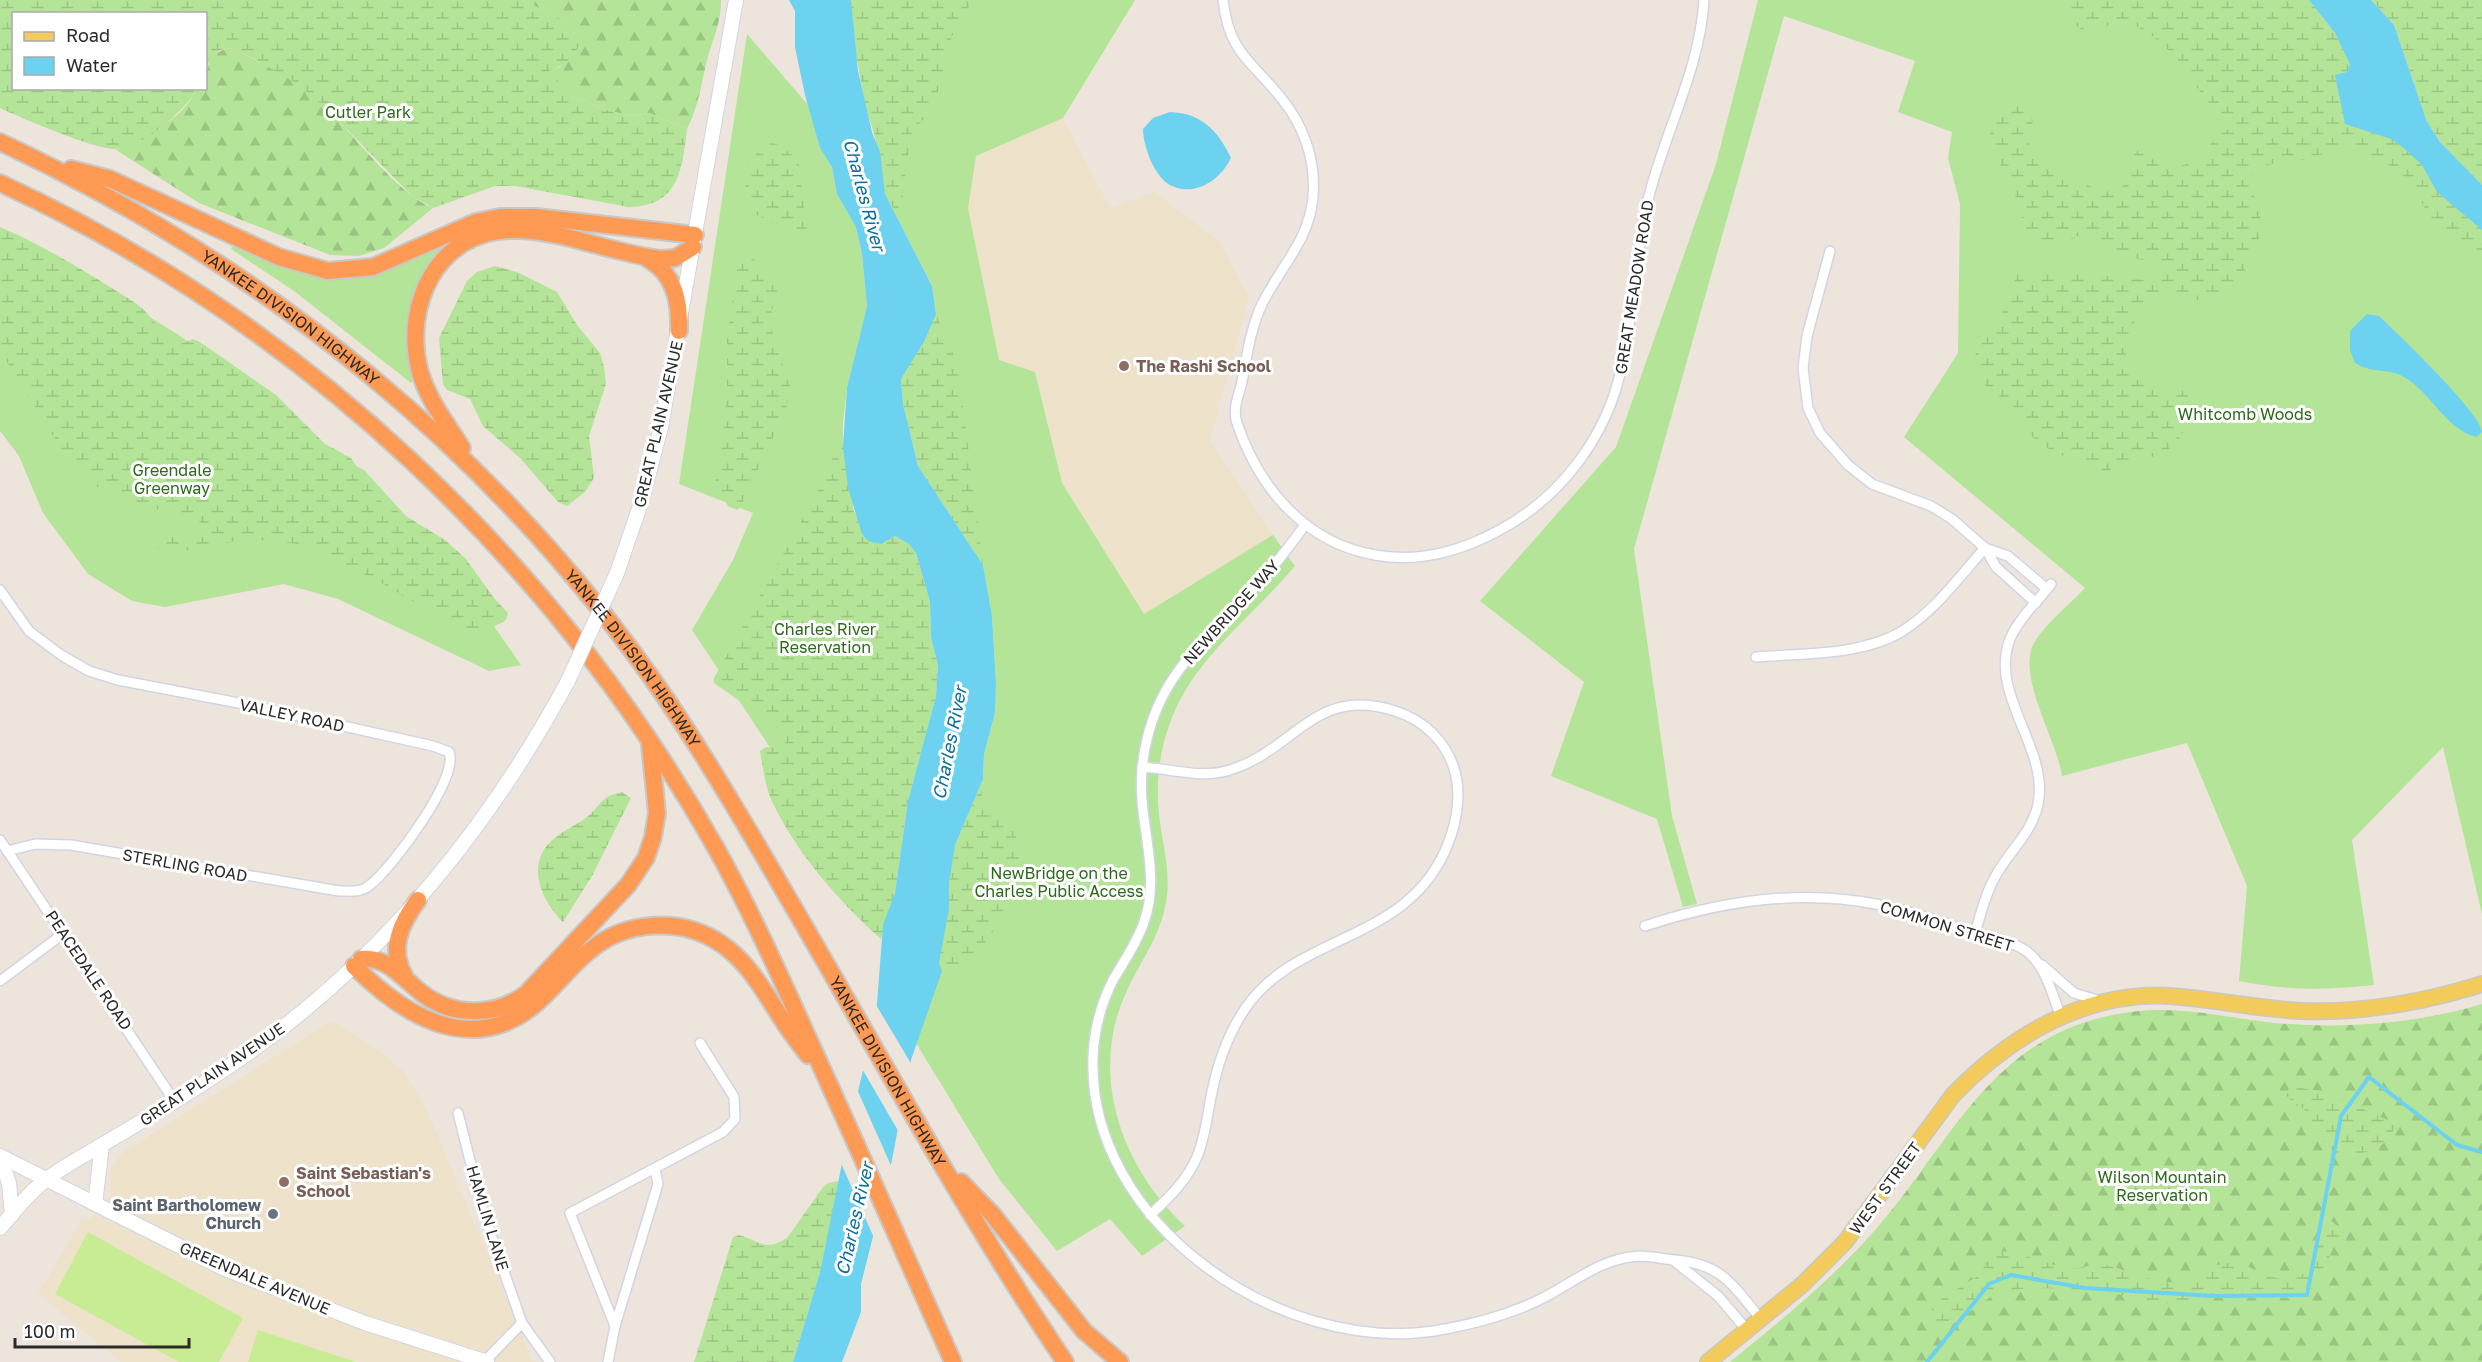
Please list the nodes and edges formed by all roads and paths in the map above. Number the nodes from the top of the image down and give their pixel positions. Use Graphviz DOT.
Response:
graph roads {
  1 [pos="1223,0"];
  2 [pos="1704,0"];
  3 [pos="736,3"];
  4 [pos="0,142"];
  5 [pos="38,160"];
  6 [pos="0,183"];
  7 [pos="694,241"];
  8 [pos="1830,251"];
  9 [pos="642,256"];
  10 [pos="679,331"];
  11 [pos="474,470"];
  12 [pos="1305,525"];
  13 [pos="1985,548"];
  14 [pos="0,590"];
  15 [pos="2036,603"];
  16 [pos="1756,657"];
  17 [pos="649,739"];
  18 [pos="1142,767"];
  19 [pos="0,840"];
  20 [pos="7,851"];
  21 [pos="363,890"];
  22 [pos="418,900"];
  23 [pos="1645,926"];
  24 [pos="64,933"];
  25 [pos="1975,933"];
  26 [pos="2034,958"];
  27 [pos="357,962"];
  28 [pos="0,981"];
  29 [pos="2482,984"];
  30 [pos="414,986"];
  31 [pos="2105,1002"];
  32 [pos="2061,1017"];
  33 [pos="700,1043"];
  34 [pos="827,1080"];
  35 [pos="175,1101"];
  36 [pos="458,1113"];
  37 [pos="102,1145"];
  38 [pos="0,1156"];
  39 [pos="942,1162"];
  40 [pos="655,1170"];
  41 [pos="47,1179"];
  42 [pos="95,1204"];
  43 [pos="12,1215"];
  44 [pos="1150,1215"];
  45 [pos="0,1228"];
  46 [pos="1673,1260"];
  47 [pos="1761,1319"];
  48 [pos="522,1323"];
  49 [pos="615,1326"];
  50 [pos="1747,1330"];
  51 [pos="486,1362"];
  52 [pos="550,1362"];
  53 [pos="608,1362"];
  54 [pos="953,1362"];
  55 [pos="1065,1362"];
  56 [pos="1120,1362"];
  57 [pos="1708,1362"];
  1 -- 12 [label="street, GREAT MEADOW ROAD"];
  2 -- 12 [label="street, GREAT MEADOW ROAD"];
  3 -- 7 [label="main road, GREAT PLAIN AVENUE"];
  4 -- 5 [label="highway, YANKEE DIVISION HIGHWAY"];
  5 -- 7 [label="highway"];
  5 -- 11 [label="highway, YANKEE DIVISION HIGHWAY"];
  6 -- 17 [label="highway, YANKEE DIVISION HIGHWAY"];
  7 -- 9 [label="highway"];
  7 -- 10 [label="main road, GREAT PLAIN AVENUE"];
  8 -- 13 [label="street"];
  9 -- 10 [label="highway"];
  9 -- 11 [label="highway"];
  10 -- 22 [label="main road, GREAT PLAIN AVENUE, bridge"];
  11 -- 39 [label="highway, YANKEE DIVISION HIGHWAY"];
  12 -- 18 [label="street, NEWBRIDGE WAY"];
  13 -- 15 [label="street"];
  13 -- 15 [label="street"];
  13 -- 16 [label="street"];
  14 -- 21 [label="street, VALLEY ROAD"];
  15 -- 25 [label="street"];
  17 -- 30 [label="highway"];
  17 -- 34 [label="highway, YANKEE DIVISION HIGHWAY"];
  18 -- 44 [label="street, NEWBRIDGE WAY"];
  18 -- 44 [label="street"];
  19 -- 20 [label="street, PEACEDALE ROAD"];
  20 -- 21 [label="street, STERLING ROAD"];
  20 -- 24 [label="street, PEACEDALE ROAD"];
  22 -- 27 [label="main road, GREAT PLAIN AVENUE"];
  22 -- 30 [label="highway"];
  23 -- 25 [label="street, COMMON STREET"];
  24 -- 28 [label="street"];
  24 -- 35 [label="street, PEACEDALE ROAD"];
  25 -- 26 [label="street, COMMON STREET"];
  26 -- 31 [label="street, COMMON STREET"];
  26 -- 32 [label="street, COMMON STREET"];
  27 -- 30 [label="highway"];
  27 -- 34 [label="highway"];
  27 -- 35 [label="main road, GREAT PLAIN AVENUE"];
  29 -- 31 [label="main road, COMMON STREET"];
  31 -- 32 [label="main road, COMMON STREET"];
  32 -- 47 [label="main road, WEST STREET"];
  33 -- 40 [label="street"];
  34 -- 54 [label="highway, YANKEE DIVISION HIGHWAY"];
  35 -- 37 [label="main road, GREAT PLAIN AVENUE"];
  36 -- 48 [label="street, HAMLIN LANE"];
  37 -- 41 [label="main road, GREAT PLAIN AVENUE"];
  37 -- 42 [label="main road"];
  38 -- 41 [label="main road, GREENDALE AVENUE"];
  38 -- 43 [label="main road"];
  39 -- 55 [label="highway, YANKEE DIVISION HIGHWAY"];
  39 -- 56 [label="highway"];
  40 -- 49 [label="street"];
  40 -- 49 [label="street"];
  41 -- 42 [label="main road, GREENDALE AVENUE"];
  41 -- 43 [label="main road, GREAT PLAIN AVENUE"];
  42 -- 51 [label="main road, GREENDALE AVENUE"];
  43 -- 45 [label="main road, GREAT PLAIN AVENUE"];
  44 -- 46 [label="street, NEWBRIDGE WAY"];
  46 -- 47 [label="street, NEWBRIDGE WAY"];
  46 -- 50 [label="street"];
  47 -- 50 [label="main road, WEST STREET"];
  48 -- 51 [label="street"];
  48 -- 52 [label="street, HAMLIN LANE"];
  49 -- 53 [label="street"];
  50 -- 57 [label="main road, WEST STREET"];
}
